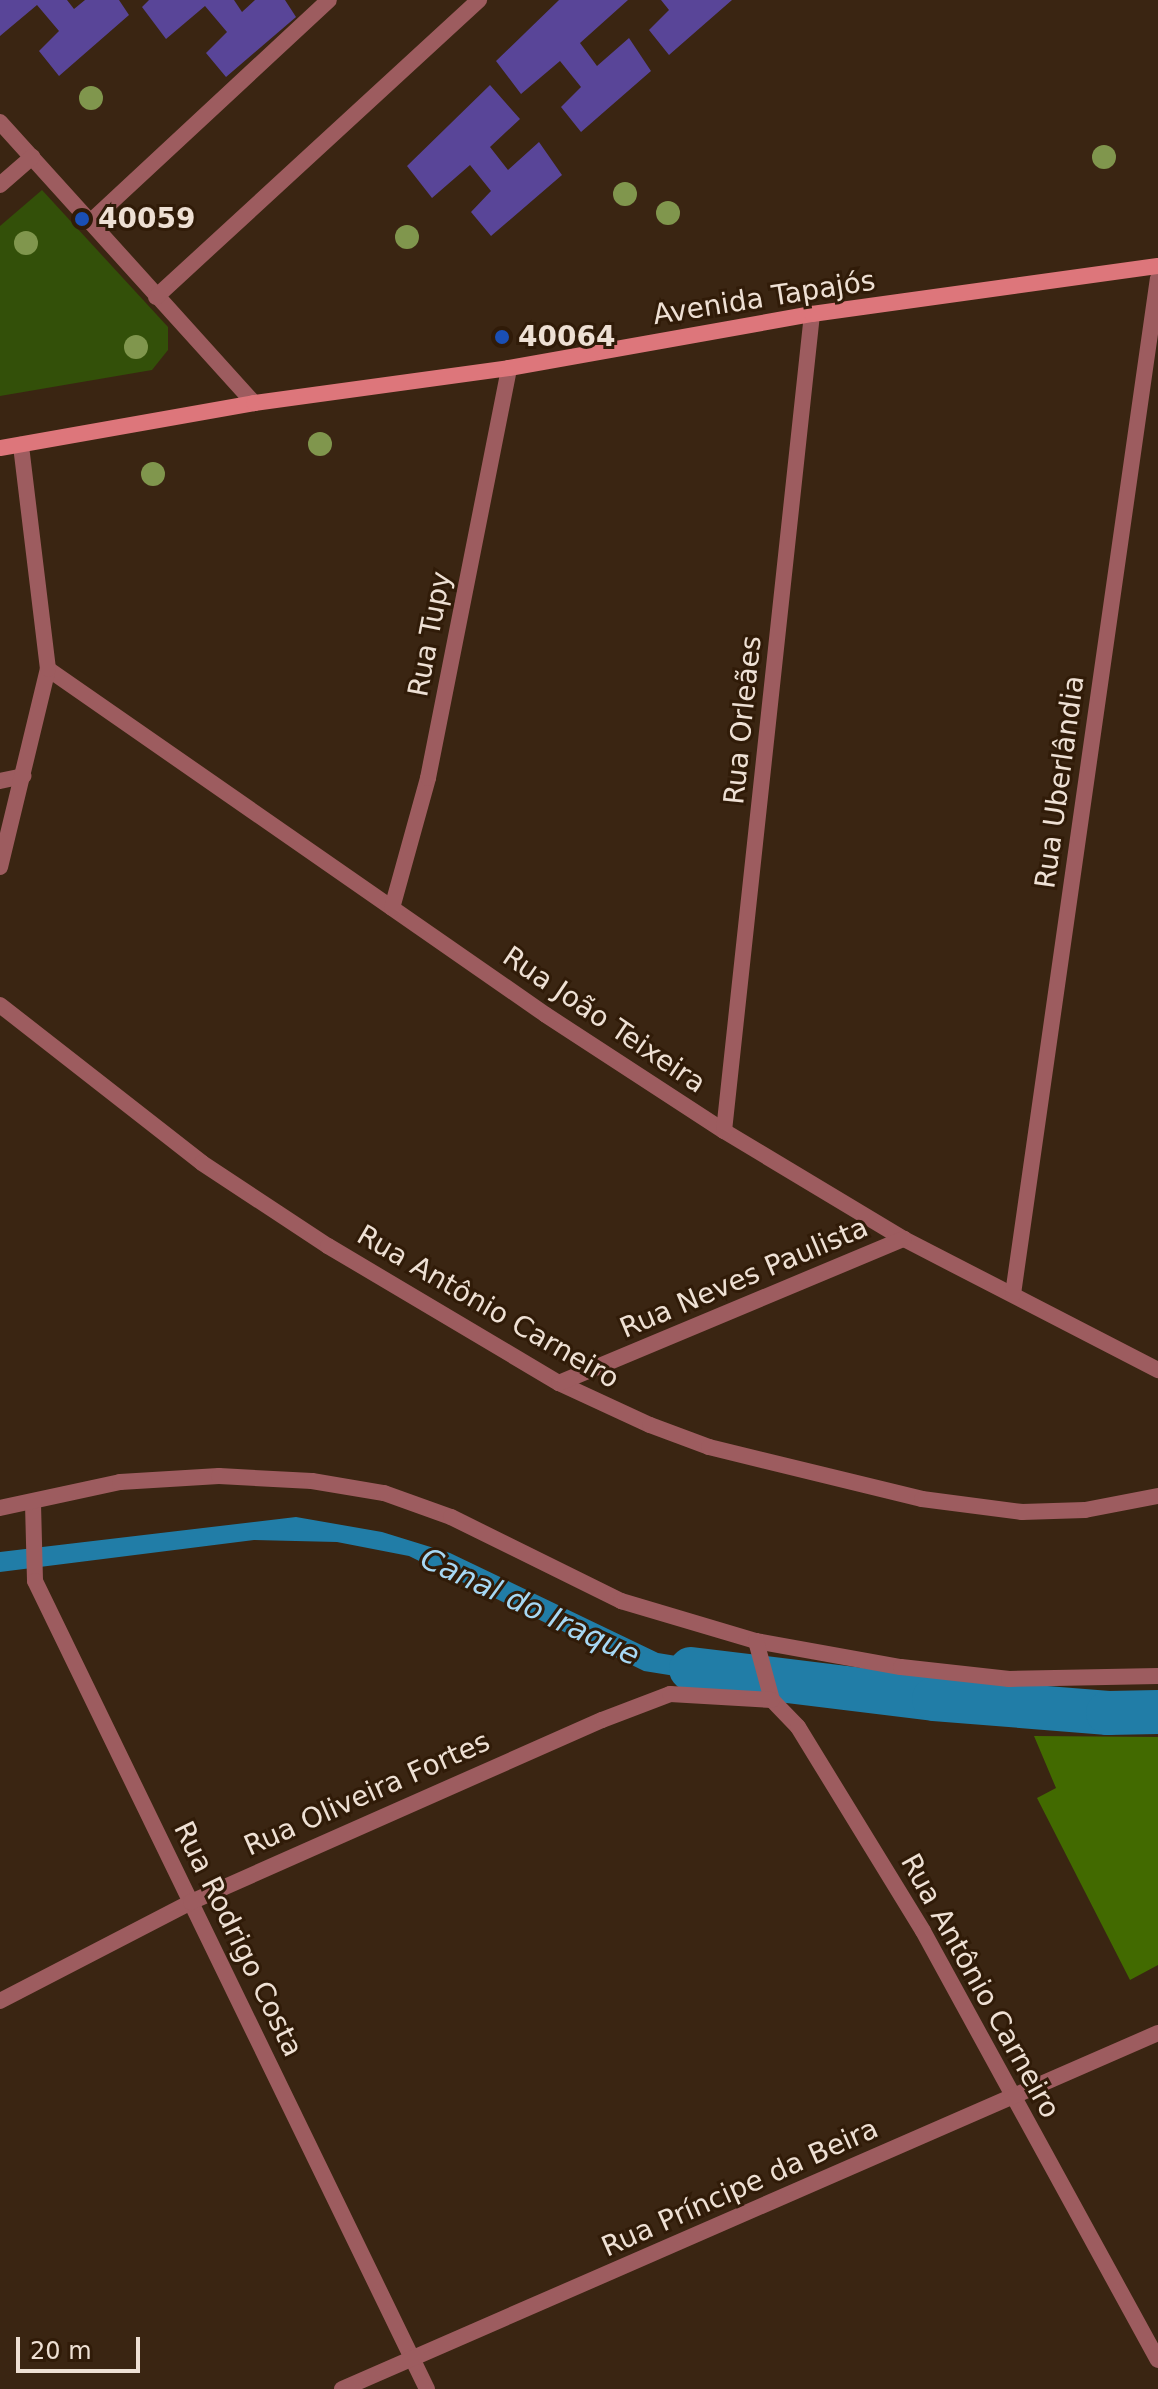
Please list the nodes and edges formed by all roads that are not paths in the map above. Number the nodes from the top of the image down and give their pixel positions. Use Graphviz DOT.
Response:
graph roads {
  1 [pos="329,0"];
  2 [pos="479,0"];
  3 [pos="0,122"];
  4 [pos="32,157"];
  5 [pos="0,185"];
  6 [pos="90,222"];
  7 [pos="1158,266"];
  8 [pos="1158,278"];
  9 [pos="156,297"];
  10 [pos="812,314"];
  11 [pos="509,368"];
  12 [pos="254,403"];
  13 [pos="21,445"];
  14 [pos="0,448"];
  15 [pos="48,669"];
  16 [pos="23,776"];
  17 [pos="0,781"];
  18 [pos="0,867"];
  19 [pos="392,908"];
  20 [pos="0,1005"];
  21 [pos="724,1131"];
  22 [pos="904,1239"];
  23 [pos="1013,1294"];
  24 [pos="1158,1370"];
  25 [pos="559,1383"];
  26 [pos="1158,1496"];
  27 [pos="33,1504"];
  28 [pos="0,1508"];
  29 [pos="756,1641"];
  30 [pos="1158,1676"];
  31 [pos="772,1700"];
  32 [pos="191,1902"];
  33 [pos="0,2001"];
  34 [pos="1158,2033"];
  35 [pos="1013,2098"];
  36 [pos="413,2358"];
  37 [pos="1158,2360"];
  38 [pos="342,2389"];
  39 [pos="427,2389"];
  1 -- 6 [label="street"];
  2 -- 9 [label="street"];
  3 -- 4 [label="street"];
  4 -- 5 [label="street"];
  4 -- 6 [label="street"];
  6 -- 9 [label="street"];
  7 -- 10 [label="main road, Avenida Tapajós"];
  8 -- 23 [label="street, Rua Uberlândia"];
  9 -- 12 [label="street"];
  10 -- 11 [label="main road, Avenida Tapajós"];
  10 -- 21 [label="street, Rua Orleães"];
  11 -- 12 [label="main road, Avenida Tapajós"];
  11 -- 19 [label="street, Rua Tupy"];
  12 -- 13 [label="main road, Avenida Tapajós"];
  13 -- 14 [label="main road, Avenida Tapajós"];
  13 -- 15 [label="street"];
  15 -- 16 [label="street"];
  15 -- 19 [label="street, Rua João Teixeira"];
  16 -- 17 [label="street"];
  16 -- 18 [label="street"];
  19 -- 21 [label="street, Rua João Teixeira"];
  20 -- 25 [label="street, Rua Antônio Carneiro"];
  21 -- 22 [label="street, Rua João Teixeira"];
  22 -- 23 [label="street, Rua João Teixeira"];
  22 -- 25 [label="street, Rua Neves Paulista"];
  23 -- 24 [label="street, Rua João Teixeira"];
  25 -- 26 [label="street, Rua Antônio Carneiro"];
  27 -- 28 [label="street"];
  27 -- 29 [label="street"];
  27 -- 32 [label="street, Rua Rodrigo Costa"];
  29 -- 30 [label="street"];
  29 -- 31 [label="street, Rua Antônio Carneiro"];
  31 -- 32 [label="street, Rua Oliveira Fortes"];
  31 -- 35 [label="street, Rua Antônio Carneiro"];
  32 -- 33 [label="street, Rua Oliveira Fortes"];
  32 -- 36 [label="street, Rua Rodrigo Costa"];
  34 -- 35 [label="street, Rua Príncipe da Beira"];
  35 -- 36 [label="street, Rua Príncipe da Beira"];
  35 -- 37 [label="street, Rua Antônio Carneiro"];
  36 -- 38 [label="street, Rua Príncipe da Beira"];
  36 -- 39 [label="street, Rua Rodrigo Costa"];
}
